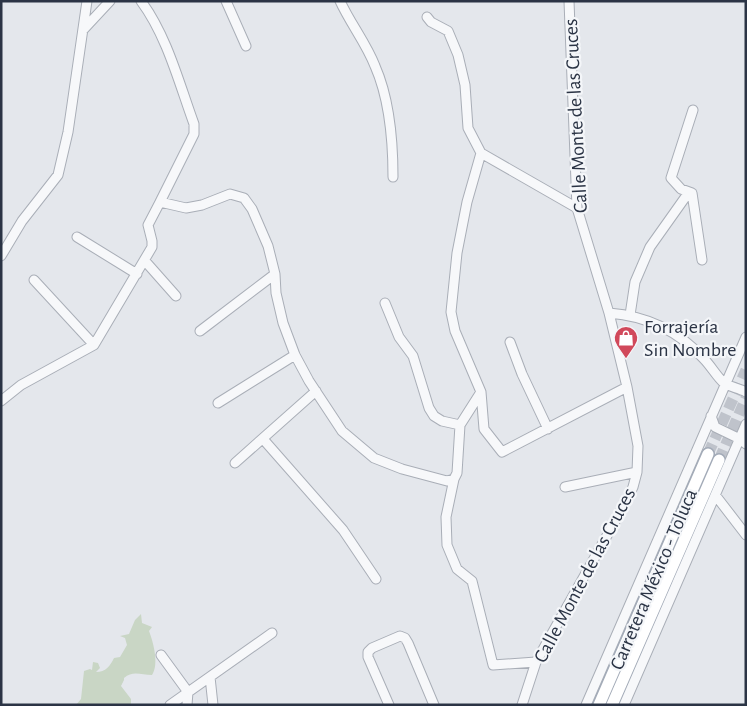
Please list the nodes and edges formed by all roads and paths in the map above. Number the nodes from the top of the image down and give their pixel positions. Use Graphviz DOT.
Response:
graph roads {
  1 [pos="87,1"];
  2 [pos="110,1"];
  3 [pos="141,1"];
  4 [pos="226,1"];
  5 [pos="340,1"];
  6 [pos="569,1"];
  7 [pos="427,17"];
  8 [pos="83,30"];
  9 [pos="246,46"];
  10 [pos="693,110"];
  11 [pos="481,153"];
  12 [pos="393,177"];
  13 [pos="689,192"];
  14 [pos="160,202"];
  15 [pos="577,208"];
  16 [pos="77,237"];
  17 [pos="1,256"];
  18 [pos="702,260"];
  19 [pos="145,261"];
  20 [pos="137,274"];
  21 [pos="275,274"];
  22 [pos="34,280"];
  23 [pos="176,296"];
  24 [pos="385,302"];
  25 [pos="609,313"];
  26 [pos="630,314"];
  27 [pos="200,331"];
  28 [pos="746,337"];
  29 [pos="510,342"];
  30 [pos="94,345"];
  31 [pos="295,355"];
  32 [pos="725,384"];
  33 [pos="627,387"];
  34 [pos="316,391"];
  35 [pos="482,392"];
  36 [pos="746,392"];
  37 [pos="1,401"];
  38 [pos="218,403"];
  39 [pos="711,416"];
  40 [pos="746,424"];
  41 [pos="460,425"];
  42 [pos="548,429"];
  43 [pos="263,438"];
  44 [pos="743,442"];
  45 [pos="708,454"];
  46 [pos="719,460"];
  47 [pos="235,462"];
  48 [pos="637,472"];
  49 [pos="454,479"];
  50 [pos="565,487"];
  51 [pos="716,496"];
  52 [pos="746,535"];
  53 [pos="376,579"];
  54 [pos="272,632"];
  55 [pos="161,655"];
  56 [pos="536,662"];
  57 [pos="210,676"];
  58 [pos="188,692"];
  59 [pos="170,705"];
  60 [pos="187,705"];
  61 [pos="213,705"];
  62 [pos="389,705"];
  63 [pos="434,705"];
  64 [pos="522,705"];
  65 [pos="586,705"];
  66 [pos="599,705"];
  67 [pos="612,705"];
  68 [pos="624,705"];
  1 -- 8 [label="street"];
  2 -- 8 [label="street"];
  3 -- 14 [label="street"];
  4 -- 9 [label="street"];
  5 -- 12 [label="street"];
  6 -- 15 [label="street, Calle Monte de las Cruces"];
  7 -- 11 [label="street"];
  8 -- 17 [label="street"];
  10 -- 13 [label="street"];
  11 -- 15 [label="street"];
  11 -- 35 [label="street"];
  13 -- 18 [label="street"];
  13 -- 26 [label="street"];
  14 -- 19 [label="street"];
  14 -- 21 [label="street"];
  15 -- 25 [label="street, Calle Monte de las Cruces"];
  16 -- 20 [label="street"];
  19 -- 20 [label="street"];
  19 -- 23 [label="street"];
  20 -- 30 [label="street"];
  21 -- 27 [label="street"];
  21 -- 31 [label="street"];
  22 -- 30 [label="street"];
  24 -- 41 [label="street"];
  25 -- 26 [label="street"];
  25 -- 33 [label="street, Calle Monte de las Cruces"];
  26 -- 32 [label="street"];
  28 -- 32 [label="street"];
  29 -- 42 [label="street"];
  30 -- 37 [label="street"];
  31 -- 34 [label="street"];
  31 -- 38 [label="street"];
  32 -- 36 [label="street"];
  32 -- 39 [label="street"];
  33 -- 42 [label="street"];
  33 -- 48 [label="street, Calle Monte de las Cruces"];
  34 -- 43 [label="street"];
  34 -- 49 [label="street"];
  35 -- 41 [label="street"];
  35 -- 42 [label="street"];
  39 -- 44 [label="street"];
  39 -- 65 [label="street"];
  40 -- 44 [label="street"];
  41 -- 49 [label="street"];
  43 -- 47 [label="street"];
  43 -- 53 [label="street"];
  44 -- 51 [label="street"];
  45 -- 66 [label="main road, Carretera México - Toluca"];
  46 -- 67 [label="main road, Carretera México - Toluca"];
  48 -- 50 [label="street"];
  48 -- 56 [label="street, Calle Monte de las Cruces"];
  49 -- 56 [label="street"];
  51 -- 52 [label="street"];
  51 -- 68 [label="street"];
  54 -- 57 [label="street"];
  55 -- 58 [label="street"];
  56 -- 64 [label="street, Calle Monte de las Cruces"];
  57 -- 58 [label="street"];
  57 -- 61 [label="street"];
  58 -- 59 [label="street"];
  58 -- 60 [label="street"];
  62 -- 63 [label="street"];
}
